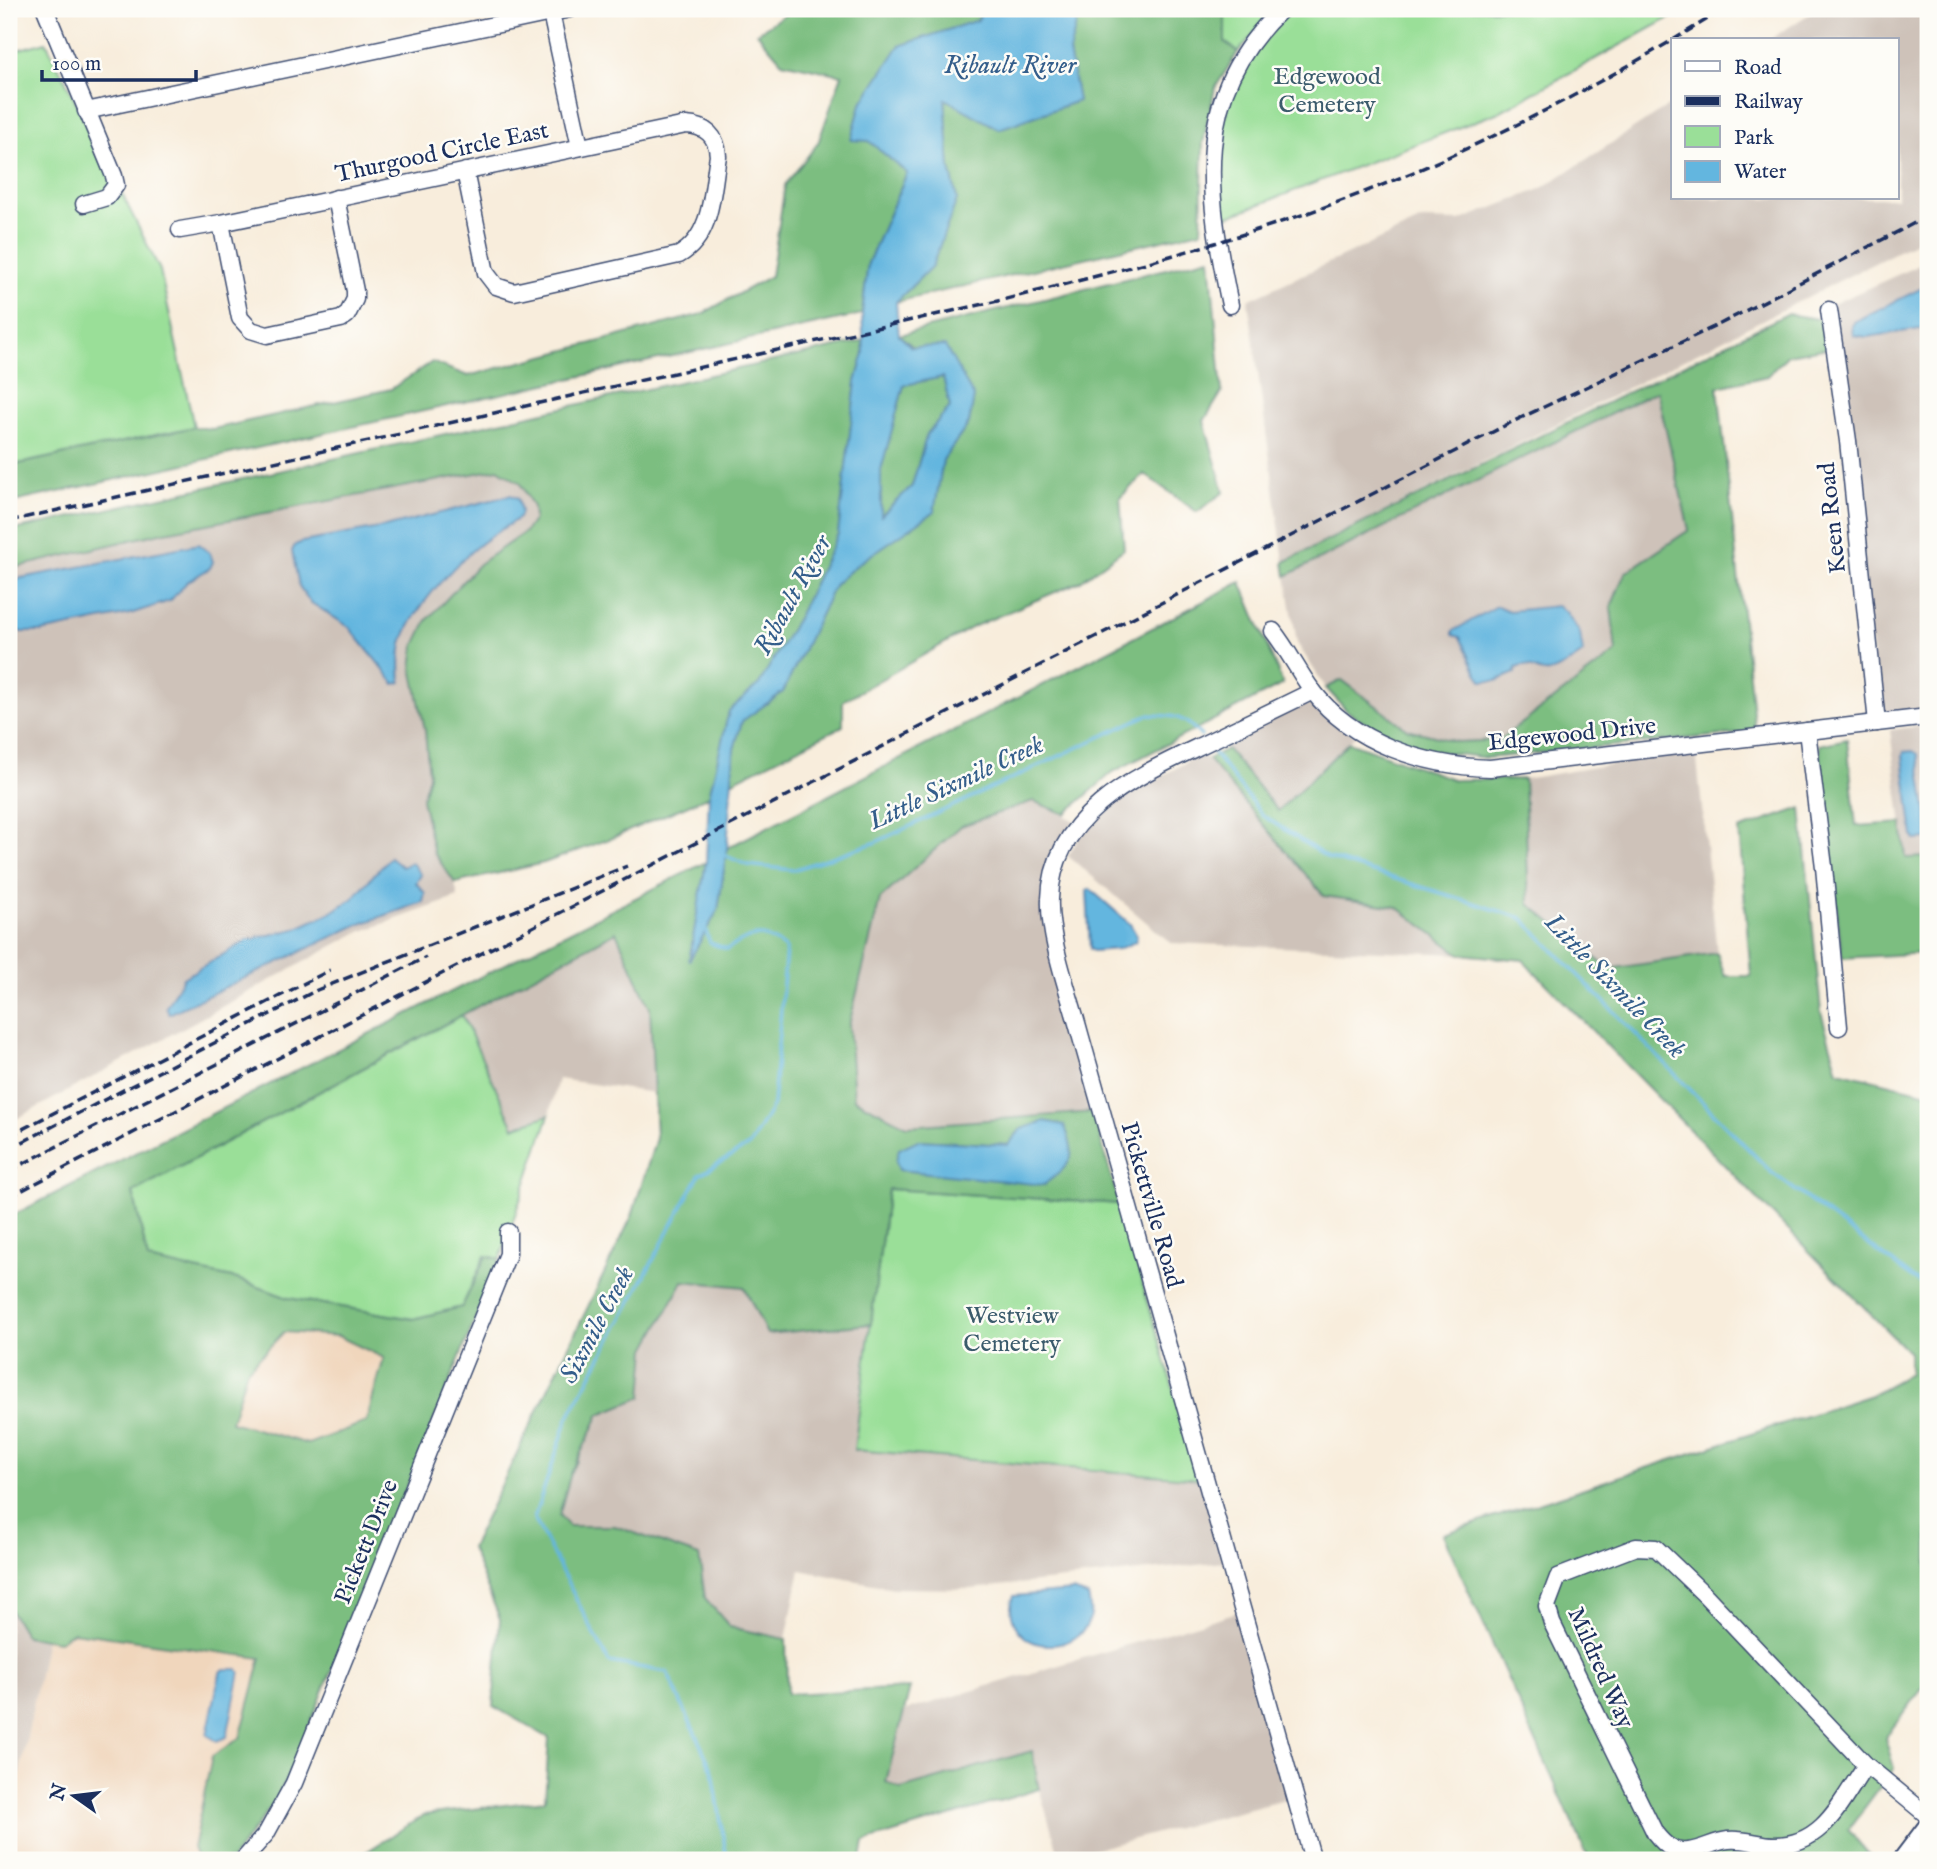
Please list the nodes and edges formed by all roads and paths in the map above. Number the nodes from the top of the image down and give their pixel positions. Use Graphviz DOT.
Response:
graph roads {
  1 [pos="45,9"];
  2 [pos="570,9"];
  3 [pos="1282,9"];
  4 [pos="551,13"];
  5 [pos="86,111"];
  6 [pos="580,147"];
  7 [pos="465,171"];
  8 [pos="336,198"];
  9 [pos="84,204"];
  10 [pos="220,223"];
  11 [pos="180,230"];
  12 [pos="1230,305"];
  13 [pos="1829,310"];
  14 [pos="1273,631"];
  15 [pos="1313,691"];
  16 [pos="1928,717"];
  17 [pos="1877,723"];
  18 [pos="1807,731"];
  19 [pos="1839,1027"];
  20 [pos="508,1231"];
  21 [pos="1866,1765"];
  22 [pos="1928,1816"];
  23 [pos="1928,1827"];
  24 [pos="1688,1855"];
  25 [pos="243,1860"];
  26 [pos="1313,1860"];
  27 [pos="1903,1860"];
  1 -- 5 [label="street"];
  2 -- 4 [label="street"];
  3 -- 12 [label="street"];
  4 -- 5 [label="street"];
  4 -- 6 [label="street"];
  5 -- 9 [label="street"];
  6 -- 7 [label="street, Thurgood Circle East"];
  6 -- 7 [label="street, Thurgood Circle East"];
  7 -- 8 [label="street, Thurgood Circle East"];
  8 -- 10 [label="street, Thurgood Circle East"];
  8 -- 10 [label="street"];
  10 -- 11 [label="street, Thurgood Circle East"];
  13 -- 17 [label="street, Keen Road"];
  14 -- 15 [label="street, Edgewood Drive"];
  15 -- 18 [label="street, Edgewood Drive"];
  15 -- 26 [label="street, Pickettville Road"];
  16 -- 17 [label="street, Edgewood Drive"];
  17 -- 18 [label="street, Edgewood Drive"];
  18 -- 19 [label="street"];
  20 -- 25 [label="street, Pickett Drive"];
  21 -- 22 [label="street, Mildred Way"];
  21 -- 24 [label="street, Mildred Way"];
  21 -- 24 [label="street, Mildred Way"];
  23 -- 27 [label="main road"];
}
